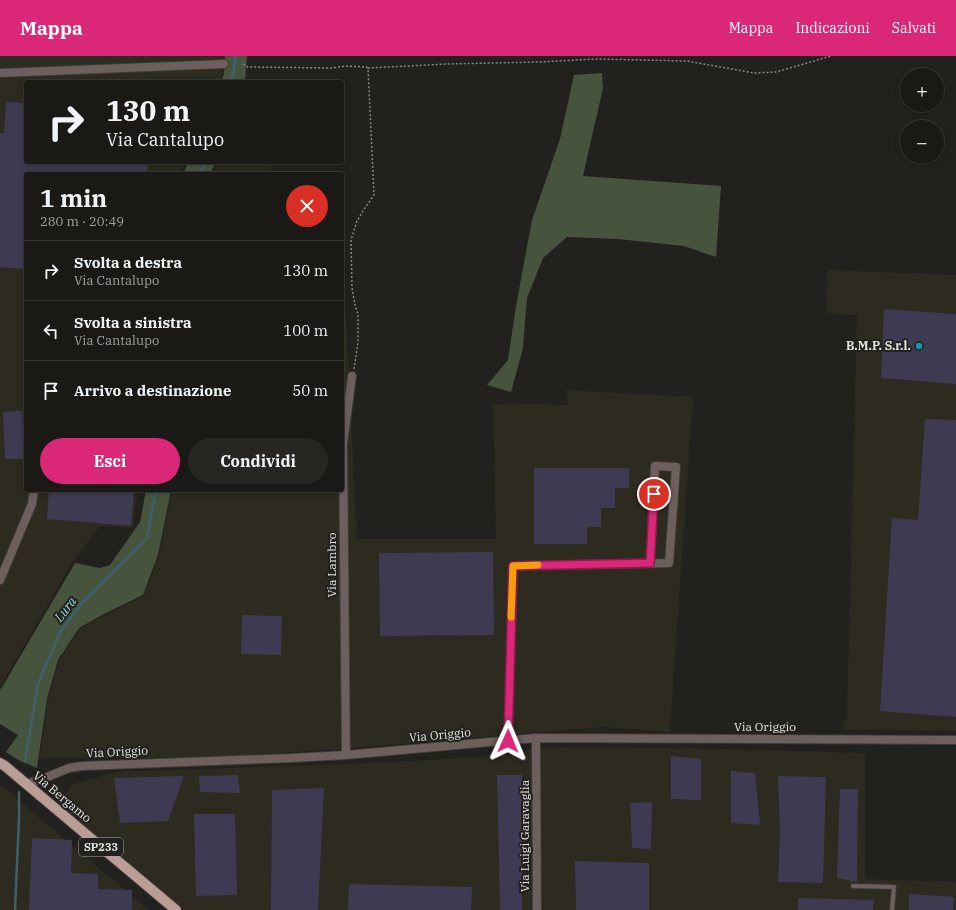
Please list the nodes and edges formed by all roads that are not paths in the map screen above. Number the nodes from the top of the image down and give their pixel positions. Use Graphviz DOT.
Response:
graph roads {
  1 [pos="224,64"];
  2 [pos="0,73"];
  3 [pos="352,376"];
  4 [pos="344,436"];
  5 [pos="34,492"];
  6 [pos="343,492"];
  7 [pos="650,563"];
  8 [pos="0,580"];
  9 [pos="536,738"];
  10 [pos="956,740"];
  11 [pos="508,741"];
  12 [pos="346,755"];
  13 [pos="2,763"];
  14 [pos="26,784"];
  15 [pos="853,886"];
  16 [pos="176,910"];
  17 [pos="537,910"];
  18 [pos="892,910"];
  1 -- 2 [label="street"];
  3 -- 4 [label="street, Via Lambro"];
  5 -- 8 [label="street"];
  6 -- 12 [label="street, Via Lambro"];
  7 -- 7 [label="street"];
  7 -- 11 [label="street"];
  9 -- 10 [label="street, Via Origgio"];
  9 -- 11 [label="street, Via Origgio"];
  9 -- 17 [label="street, Via Luigi Garavaglia"];
  11 -- 12 [label="street, Via Origgio"];
  12 -- 14 [label="street, Via Origgio"];
  13 -- 14 [label="main road, Via Bergamo / SP233"];
  14 -- 16 [label="main road, Via Bergamo / SP233"];
  15 -- 18 [label="lane"];
}
